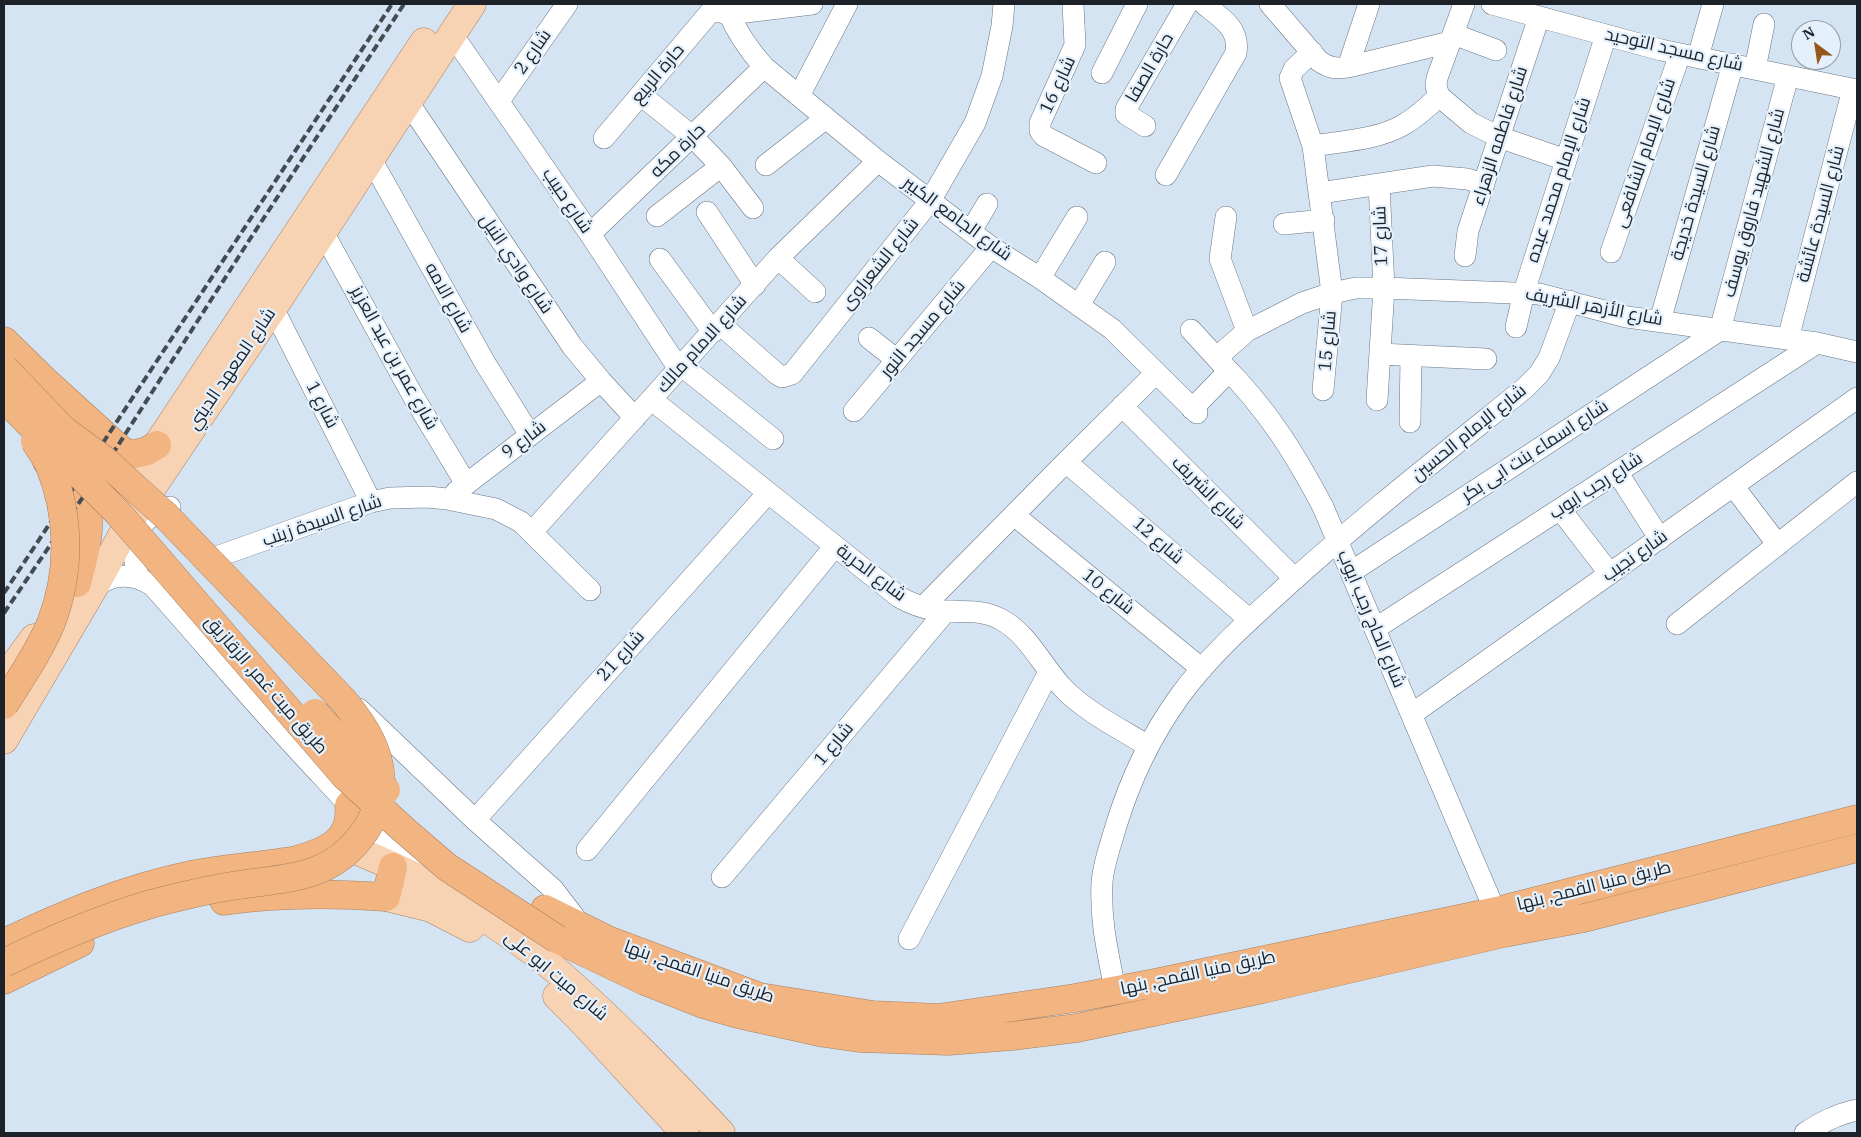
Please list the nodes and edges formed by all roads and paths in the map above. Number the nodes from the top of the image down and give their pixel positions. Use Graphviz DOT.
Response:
graph roads {
  1 [pos="450,4"];
  2 [pos="472,4"];
  3 [pos="567,4"];
  4 [pos="807,4"];
  5 [pos="848,4"];
  6 [pos="1004,4"];
  7 [pos="1073,4"];
  8 [pos="1137,4"];
  9 [pos="1187,4"];
  10 [pos="1270,4"];
  11 [pos="1369,4"];
  12 [pos="1464,4"];
  13 [pos="1492,4"];
  14 [pos="1713,4"];
  15 [pos="1211,6"];
  16 [pos="714,9"];
  17 [pos="1539,17"];
  18 [pos="1764,24"];
  19 [pos="452,34"];
  20 [pos="1606,35"];
  21 [pos="1451,38"];
  22 [pos="1496,50"];
  23 [pos="1312,52"];
  24 [pos="1689,55"];
  25 [pos="1733,64"];
  26 [pos="764,67"];
  27 [pos="1348,67"];
  28 [pos="1755,69"];
  29 [pos="1102,73"];
  30 [pos="1788,76"];
  31 [pos="1855,89"];
  32 [pos="641,95"];
  33 [pos="799,96"];
  34 [pos="1439,96"];
  35 [pos="499,101"];
  36 [pos="408,102"];
  37 [pos="826,118"];
  38 [pos="1145,126"];
  39 [pos="693,137"];
  40 [pos="1499,137"];
  41 [pos="604,138"];
  42 [pos="1313,146"];
  43 [pos="370,159"];
  44 [pos="1566,160"];
  45 [pos="878,161"];
  46 [pos="1096,163"];
  47 [pos="766,165"];
  48 [pos="721,166"];
  49 [pos="1166,175"];
  50 [pos="1379,184"];
  51 [pos="1484,184"];
  52 [pos="1320,193"];
  53 [pos="930,201"];
  54 [pos="987,204"];
  55 [pos="753,208"];
  56 [pos="707,212"];
  57 [pos="657,216"];
  58 [pos="1077,217"];
  59 [pos="1226,217"];
  60 [pos="1324,220"];
  61 [pos="1284,224"];
  62 [pos="971,231"];
  63 [pos="323,232"];
  64 [pos="590,234"];
  65 [pos="991,247"];
  66 [pos="1611,252"];
  67 [pos="1465,256"];
  68 [pos="778,258"];
  69 [pos="660,259"];
  70 [pos="1105,262"];
  71 [pos="1040,278"];
  72 [pos="755,285"];
  73 [pos="1384,288"];
  74 [pos="815,292"];
  75 [pos="1524,292"];
  76 [pos="1332,293"];
  77 [pos="1570,301"];
  78 [pos="1078,305"];
  79 [pos="273,308"];
  80 [pos="1660,321"];
  81 [pos="1516,327"];
  82 [pos="716,328"];
  83 [pos="1191,330"];
  84 [pos="1720,330"];
  85 [pos="1247,331"];
  86 [pos="869,338"];
  87 [pos="1788,339"];
  88 [pos="4,341"];
  89 [pos="1817,343"];
  90 [pos="1857,352"];
  91 [pos="1380,354"];
  92 [pos="1411,356"];
  93 [pos="1486,359"];
  94 [pos="897,360"];
  95 [pos="4,368"];
  96 [pos="680,368"];
  97 [pos="1226,368"];
  98 [pos="1156,373"];
  99 [pos="601,381"];
  100 [pos="1323,390"];
  101 [pos="1857,398"];
  102 [pos="4,399"];
  103 [pos="652,400"];
  104 [pos="1377,400"];
  105 [pos="1122,406"];
  106 [pos="854,411"];
  107 [pos="4,415"];
  108 [pos="635,418"];
  109 [pos="1410,422"];
  110 [pos="62,429"];
  111 [pos="530,435"];
  112 [pos="773,439"];
  113 [pos="163,455"];
  114 [pos="1066,462"];
  115 [pos="1617,472"];
  116 [pos="1857,482"];
  117 [pos="466,484"];
  118 [pos="1734,487"];
  119 [pos="768,492"];
  120 [pos="447,499"];
  121 [pos="371,502"];
  122 [pos="170,507"];
  123 [pos="1560,509"];
  124 [pos="1014,514"];
  125 [pos="532,532"];
  126 [pos="1660,539"];
  127 [pos="1337,541"];
  128 [pos="1778,545"];
  129 [pos="835,546"];
  130 [pos="205,561"];
  131 [pos="1350,572"];
  132 [pos="1610,574"];
  133 [pos="138,578"];
  134 [pos="1295,579"];
  135 [pos="85,586"];
  136 [pos="590,590"];
  137 [pos="923,607"];
  138 [pos="946,611"];
  139 [pos="1250,620"];
  140 [pos="1677,624"];
  141 [pos="1376,628"];
  142 [pos="1202,669"];
  143 [pos="1049,672"];
  144 [pos="4,679"];
  145 [pos="4,705"];
  146 [pos="1412,714"];
  147 [pos="4,740"];
  148 [pos="1148,746"];
  149 [pos="349,805"];
  150 [pos="1857,819"];
  151 [pos="474,820"];
  152 [pos="337,842"];
  153 [pos="1857,848"];
  154 [pos="586,850"];
  155 [pos="393,867"];
  156 [pos="722,877"];
  157 [pos="1577,890"];
  158 [pos="386,897"];
  159 [pos="545,909"];
  160 [pos="1584,918"];
  161 [pos="1500,922"];
  162 [pos="582,927"];
  163 [pos="557,939"];
  164 [pos="908,939"];
  165 [pos="4,943"];
  166 [pos="4,963"];
  167 [pos="609,965"];
  168 [pos="4,980"];
  169 [pos="1115,990"];
  170 [pos="1075,998"];
  171 [pos="1077,1028"];
  172 [pos="1857,1110"];
  173 [pos="685,1133"];
  174 [pos="721,1133"];
  175 [pos="1805,1133"];
  1 -- 113 [label="main road, شارع المعهد الديني"];
  2 -- 19 [label="main road, شارع المعهد الديني"];
  3 -- 35 [label="street, شارع 2"];
  4 -- 16 [label="street"];
  5 -- 33 [label="street"];
  6 -- 53 [label="street, شارع الشعراوى"];
  7 -- 46 [label="street, شارع 16"];
  8 -- 29 [label="street"];
  9 -- 38 [label="street, حارة الصفا"];
  10 -- 23 [label="street"];
  11 -- 27 [label="street"];
  12 -- 21 [label="street"];
  13 -- 17 [label="street, شارع مسجد التوحيد"];
  14 -- 24 [label="street, شارع الإمام الشافعى"];
  15 -- 49 [label="street"];
  16 -- 26 [label="street, شارع الجامع الكبير"];
  16 -- 32 [label="street, حارة الربيع"];
  17 -- 20 [label="street, شارع مسجد التوحيد"];
  17 -- 40 [label="street, شارع فاطمه الزهراء"];
  18 -- 28 [label="street"];
  19 -- 35 [label="street, شارع حبيب"];
  19 -- 36 [label="main road, شارع المعهد الديني"];
  20 -- 24 [label="street, شارع مسجد التوحيد"];
  20 -- 44 [label="street, شارع الإمام محمد عبده"];
  21 -- 22 [label="street"];
  21 -- 27 [label="street"];
  21 -- 34 [label="street"];
  23 -- 27 [label="street"];
  23 -- 42 [label="street, شارع 15"];
  24 -- 25 [label="street, شارع مسجد التوحيد"];
  24 -- 66 [label="street, شارع الإمام الشافعى"];
  25 -- 28 [label="street, شارع مسجد التوحيد"];
  25 -- 80 [label="street, شارع السيدة خديجة"];
  26 -- 33 [label="street, شارع الجامع الكبير"];
  26 -- 39 [label="street, حارة مكه"];
  28 -- 30 [label="street, شارع مسجد التوحيد"];
  30 -- 31 [label="street, شارع مسجد التوحيد"];
  30 -- 84 [label="street, شارع الشهيد فاروق يوسف"];
  31 -- 87 [label="street, شارع السيدة عائشة"];
  32 -- 39 [label="street"];
  32 -- 41 [label="street, حارة الربيع"];
  33 -- 37 [label="street, شارع الجامع الكبير"];
  34 -- 40 [label="street"];
  34 -- 42 [label="street"];
  35 -- 64 [label="street, شارع حبيب"];
  36 -- 43 [label="main road, شارع المعهد الديني"];
  36 -- 99 [label="street, شارع وادي النيل"];
  37 -- 45 [label="street, شارع الجامع الكبير"];
  37 -- 47 [label="street"];
  39 -- 48 [label="street"];
  39 -- 64 [label="street, حارة مكه"];
  40 -- 44 [label="street"];
  40 -- 51 [label="street, شارع فاطمه الزهراء"];
  42 -- 52 [label="street, شارع 15"];
  43 -- 63 [label="main road, شارع المعهد الديني"];
  43 -- 111 [label="street, شارع الامه"];
  44 -- 75 [label="street, شارع الإمام محمد عبده"];
  45 -- 53 [label="street, شارع الجامع الكبير"];
  45 -- 68 [label="street, شارع الامام مالك"];
  48 -- 55 [label="street"];
  48 -- 57 [label="street"];
  50 -- 51 [label="street"];
  50 -- 52 [label="street"];
  50 -- 73 [label="street, شارع 17"];
  51 -- 67 [label="street, شارع فاطمه الزهراء"];
  52 -- 60 [label="street, شارع 15"];
  53 -- 62 [label="street, شارع الجامع الكبير"];
  53 -- 82 [label="street, شارع الشعراوى"];
  54 -- 62 [label="street"];
  56 -- 72 [label="street"];
  58 -- 71 [label="street"];
  59 -- 85 [label="street"];
  60 -- 61 [label="street"];
  60 -- 76 [label="street, شارع 15"];
  62 -- 65 [label="street, شارع الجامع الكبير"];
  63 -- 79 [label="main road, شارع المعهد الديني"];
  63 -- 117 [label="street, شارع عمر بن عبد العزيز"];
  64 -- 96 [label="street, شارع حبيب"];
  65 -- 71 [label="street, شارع الجامع الكبير"];
  65 -- 94 [label="street, شارع مسجد النور"];
  68 -- 72 [label="street, شارع الامام مالك"];
  68 -- 74 [label="street"];
  69 -- 82 [label="street"];
  70 -- 78 [label="street"];
  71 -- 78 [label="street, شارع الجامع الكبير"];
  72 -- 82 [label="street, شارع الامام مالك"];
  73 -- 75 [label="street, شارع الأزهر الشريف"];
  73 -- 76 [label="street, شارع الأزهر الشريف"];
  73 -- 91 [label="street, شارع 17"];
  75 -- 77 [label="street, شارع الأزهر الشريف"];
  75 -- 81 [label="street, شارع الإمام محمد عبده"];
  76 -- 85 [label="street, شارع الأزهر الشريف"];
  76 -- 100 [label="street, شارع 15"];
  77 -- 80 [label="street, شارع الأزهر الشريف"];
  77 -- 127 [label="street, شارع الإمام الحسين"];
  78 -- 98 [label="street, شارع الجامع الكبير"];
  79 -- 113 [label="main road, شارع المعهد الديني"];
  79 -- 121 [label="street, شارع 1"];
  80 -- 84 [label="street, شارع الأزهر الشريف"];
  82 -- 96 [label="street, شارع الامام مالك"];
  83 -- 97 [label="street, شارع الحاج رجب ايوب"];
  84 -- 87 [label="street, شارع الأزهر الشريف"];
  84 -- 131 [label="street, شارع اسماء بنت ابى بكر"];
  85 -- 97 [label="street"];
  86 -- 94 [label="street"];
  87 -- 89 [label="street, شارع الأزهر الشريف"];
  88 -- 113 [label="highway"];
  89 -- 90 [label="street, شارع الأزهر الشريف"];
  89 -- 115 [label="street, شارع رجب ايوب"];
  91 -- 92 [label="street"];
  91 -- 104 [label="street, شارع 17"];
  92 -- 93 [label="street"];
  92 -- 109 [label="street"];
  94 -- 106 [label="street, شارع مسجد النور"];
  95 -- 110 [label="highway, طريق ميت غمر, الزقازيق, bridge"];
  96 -- 103 [label="street, شارع الامام مالك"];
  96 -- 112 [label="street, شارع حبيب"];
  97 -- 98 [label="street, شارع الجامع الكبير"];
  97 -- 127 [label="street, شارع الحاج رجب ايوب"];
  98 -- 105 [label="street"];
  99 -- 108 [label="street, شارع وادي النيل"];
  99 -- 111 [label="street, شارع 9"];
  101 -- 118 [label="street, شارع نجيب"];
  102 -- 145 [label="highway, bridge"];
  102 -- 163 [label="highway, طريق ميت غمر, الزقازيق, bridge"];
  103 -- 108 [label="street, شارع الامام مالك"];
  103 -- 119 [label="street, شارع الحرية"];
  105 -- 114 [label="street"];
  105 -- 134 [label="street, شارع الشريف"];
  107 -- 135 [label="highway"];
  108 -- 125 [label="street, شارع الامام مالك"];
  110 -- 159 [label="highway, طريق ميت غمر, الزقازيق, bridge"];
  110 -- 166 [label="highway, bridge"];
  111 -- 117 [label="street, شارع 9"];
  113 -- 122 [label="street"];
  113 -- 135 [label="main road, شارع المعهد الديني"];
  114 -- 124 [label="street"];
  114 -- 139 [label="street, شارع 12"];
  115 -- 123 [label="street, شارع رجب ايوب"];
  115 -- 126 [label="street"];
  116 -- 128 [label="street"];
  117 -- 120 [label="street, شارع 9"];
  118 -- 126 [label="street, شارع نجيب"];
  118 -- 128 [label="street"];
  119 -- 129 [label="street, شارع الحرية"];
  119 -- 151 [label="street, شارع 21"];
  120 -- 121 [label="street, شارع السيدة زينب"];
  120 -- 125 [label="street, شارع السيدة زينب"];
  121 -- 130 [label="street, شارع السيدة زينب"];
  122 -- 130 [label="street"];
  122 -- 133 [label="street"];
  123 -- 132 [label="street"];
  123 -- 141 [label="street, شارع رجب ايوب"];
  124 -- 137 [label="street"];
  124 -- 142 [label="street, شارع 10"];
  125 -- 136 [label="street, شارع السيدة زينب"];
  126 -- 132 [label="street, شارع نجيب"];
  127 -- 131 [label="street, شارع الحاج رجب ايوب"];
  127 -- 134 [label="street, شارع الإمام الحسين"];
  128 -- 140 [label="street"];
  129 -- 137 [label="street, شارع الحرية"];
  129 -- 154 [label="street"];
  130 -- 151 [label="street"];
  131 -- 141 [label="street, شارع الحاج رجب ايوب"];
  132 -- 146 [label="street, شارع نجيب"];
  133 -- 135 [label="street"];
  133 -- 149 [label="street"];
  134 -- 139 [label="street, شارع الإمام الحسين"];
  135 -- 144 [label="main road, شارع المعهد الديني"];
  135 -- 147 [label="main road, شارع المعهد الديني"];
  137 -- 138 [label="street, شارع الحرية"];
  138 -- 143 [label="street, شارع الحرية"];
  138 -- 156 [label="street, شارع 1"];
  139 -- 142 [label="street, شارع الإمام الحسين"];
  141 -- 146 [label="street, شارع الحاج رجب ايوب"];
  142 -- 148 [label="street, شارع الإمام الحسين"];
  143 -- 148 [label="street, شارع الحرية"];
  143 -- 164 [label="street"];
  146 -- 161 [label="street, شارع الحاج رجب ايوب"];
  148 -- 169 [label="street, شارع الإمام الحسين"];
  149 -- 152 [label="highway"];
  149 -- 167 [label="street"];
  150 -- 157 [label="highway, طريق منيا القمح, بنها"];
  151 -- 162 [label="street"];
  152 -- 155 [label="main road, شارع ميت ابو على"];
  152 -- 165 [label="highway"];
  153 -- 160 [label="highway, طريق منيا القمح, بنها"];
  155 -- 158 [label="highway"];
  155 -- 174 [label="main road, شارع ميت ابو على"];
  157 -- 160 [label="highway"];
  157 -- 161 [label="highway, طريق منيا القمح, بنها"];
  158 -- 168 [label="highway"];
  158 -- 173 [label="main road, شارع ميت ابو على"];
  159 -- 162 [label="highway, طريق منيا القمح, بنها"];
  160 -- 161 [label="highway, طريق منيا القمح, بنها"];
  161 -- 169 [label="highway, طريق منيا القمح, بنها"];
  161 -- 171 [label="highway, طريق منيا القمح, بنها"];
  162 -- 170 [label="highway, طريق منيا القمح, بنها"];
  163 -- 167 [label="highway, طريق منيا القمح, بنها"];
  167 -- 171 [label="highway, طريق منيا القمح, بنها"];
  169 -- 170 [label="highway, طريق منيا القمح, بنها"];
  170 -- 171 [label="highway"];
  172 -- 175 [label="street"];
}
